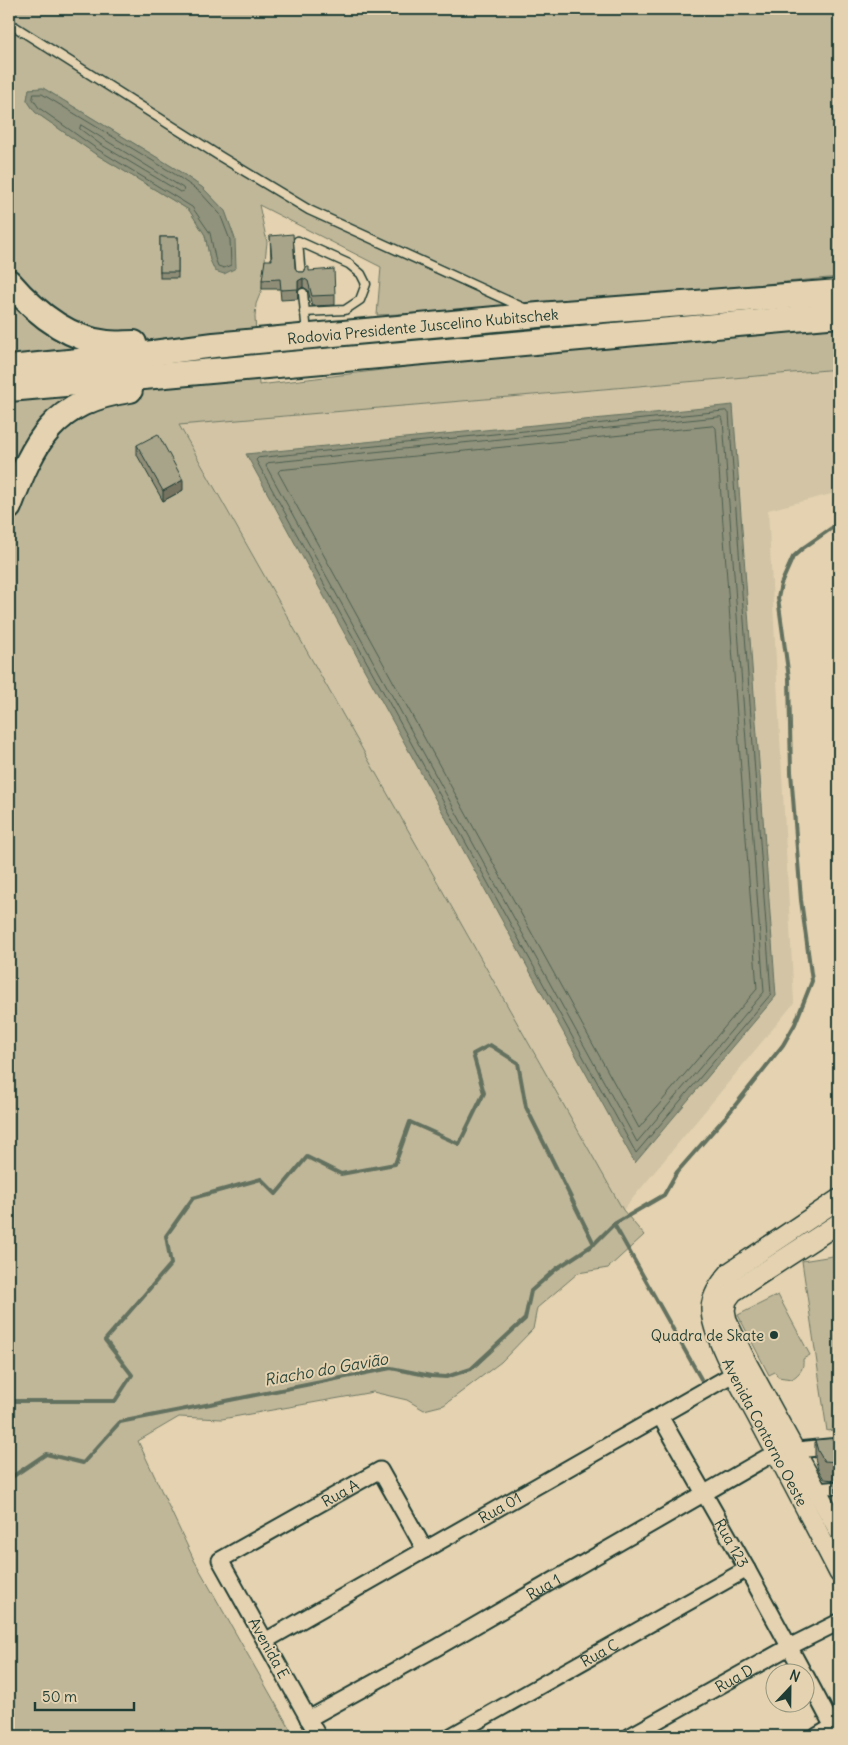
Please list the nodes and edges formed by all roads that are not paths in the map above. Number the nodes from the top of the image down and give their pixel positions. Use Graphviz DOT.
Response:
graph roads {
  1 [pos="9,22"];
  2 [pos="301,277"];
  3 [pos="9,282"];
  4 [pos="839,292"];
  5 [pos="302,293"];
  6 [pos="304,312"];
  7 [pos="839,315"];
  8 [pos="539,316"];
  9 [pos="308,336"];
  10 [pos="214,345"];
  11 [pos="9,368"];
  12 [pos="191,373"];
  13 [pos="9,389"];
  14 [pos="9,507"];
  15 [pos="839,1199"];
  16 [pos="838,1225"];
  17 [pos="718,1309"];
  18 [pos="735,1373"];
  19 [pos="660,1416"];
  20 [pos="839,1446"];
  21 [pos="786,1451"];
  22 [pos="839,1487"];
  23 [pos="816,1489"];
  24 [pos="704,1494"];
  25 [pos="834,1513"];
  26 [pos="839,1532"];
  27 [pos="425,1550"];
  28 [pos="220,1560"];
  29 [pos="747,1569"];
  30 [pos="839,1573"];
  31 [pos="839,1622"];
  32 [pos="265,1641"];
  33 [pos="789,1647"];
  34 [pos="797,1662"];
  35 [pos="816,1692"];
  36 [pos="308,1719"];
  37 [pos="836,1725"];
  38 [pos="318,1736"];
  39 [pos="451,1736"];
  40 [pos="630,1736"];
  41 [pos="817,1736"];
  1 -- 8 [label="lane"];
  2 -- 6 [label="lane"];
  3 -- 10 [label="highway"];
  4 -- 8 [label="highway, Rodovia Presidente Juscelino Kubitschek"];
  5 -- 6 [label="lane"];
  6 -- 9 [label="lane"];
  7 -- 12 [label="highway, Rodovia Presidente Juscelino Kubitschek"];
  8 -- 9 [label="highway, Rodovia Presidente Juscelino Kubitschek"];
  9 -- 10 [label="highway, Rodovia Presidente Juscelino Kubitschek"];
  10 -- 11 [label="highway, Rodovia Presidente Juscelino Kubitschek"];
  12 -- 13 [label="highway, Rodovia Presidente Juscelino Kubitschek"];
  12 -- 14 [label="highway"];
  15 -- 17 [label="street"];
  16 -- 17 [label="street"];
  17 -- 18 [label="street, Avenida Contorno Oeste"];
  17 -- 21 [label="street, Avenida Contorno Oeste"];
  18 -- 19 [label="street, Rua 01"];
  18 -- 21 [label="street, Avenida Contorno Oeste"];
  19 -- 24 [label="street, Rua 123"];
  19 -- 27 [label="street, Rua 01"];
  20 -- 21 [label="street"];
  21 -- 23 [label="street, Avenida Contorno Oeste"];
  21 -- 24 [label="street, Rua 1"];
  21 -- 30 [label="street, Avenida Contorno Oeste"];
  22 -- 23 [label="street"];
  23 -- 25 [label="street, Avenida Contorno Oeste"];
  24 -- 29 [label="street, Rua 123"];
  24 -- 36 [label="street, Rua 1"];
  25 -- 26 [label="street, Avenida Contorno Oeste"];
  27 -- 28 [label="street, Rua A"];
  27 -- 32 [label="street, Rua 01"];
  28 -- 32 [label="street, Avenida E"];
  29 -- 33 [label="street, Rua 123"];
  29 -- 39 [label="street, Rua C"];
  31 -- 33 [label="street, Rua D"];
  32 -- 36 [label="street, Avenida E"];
  33 -- 34 [label="street, Rua 123"];
  33 -- 40 [label="street, Rua D"];
  35 -- 37 [label="street"];
  36 -- 38 [label="street, Avenida E"];
  37 -- 41 [label="street"];
}
